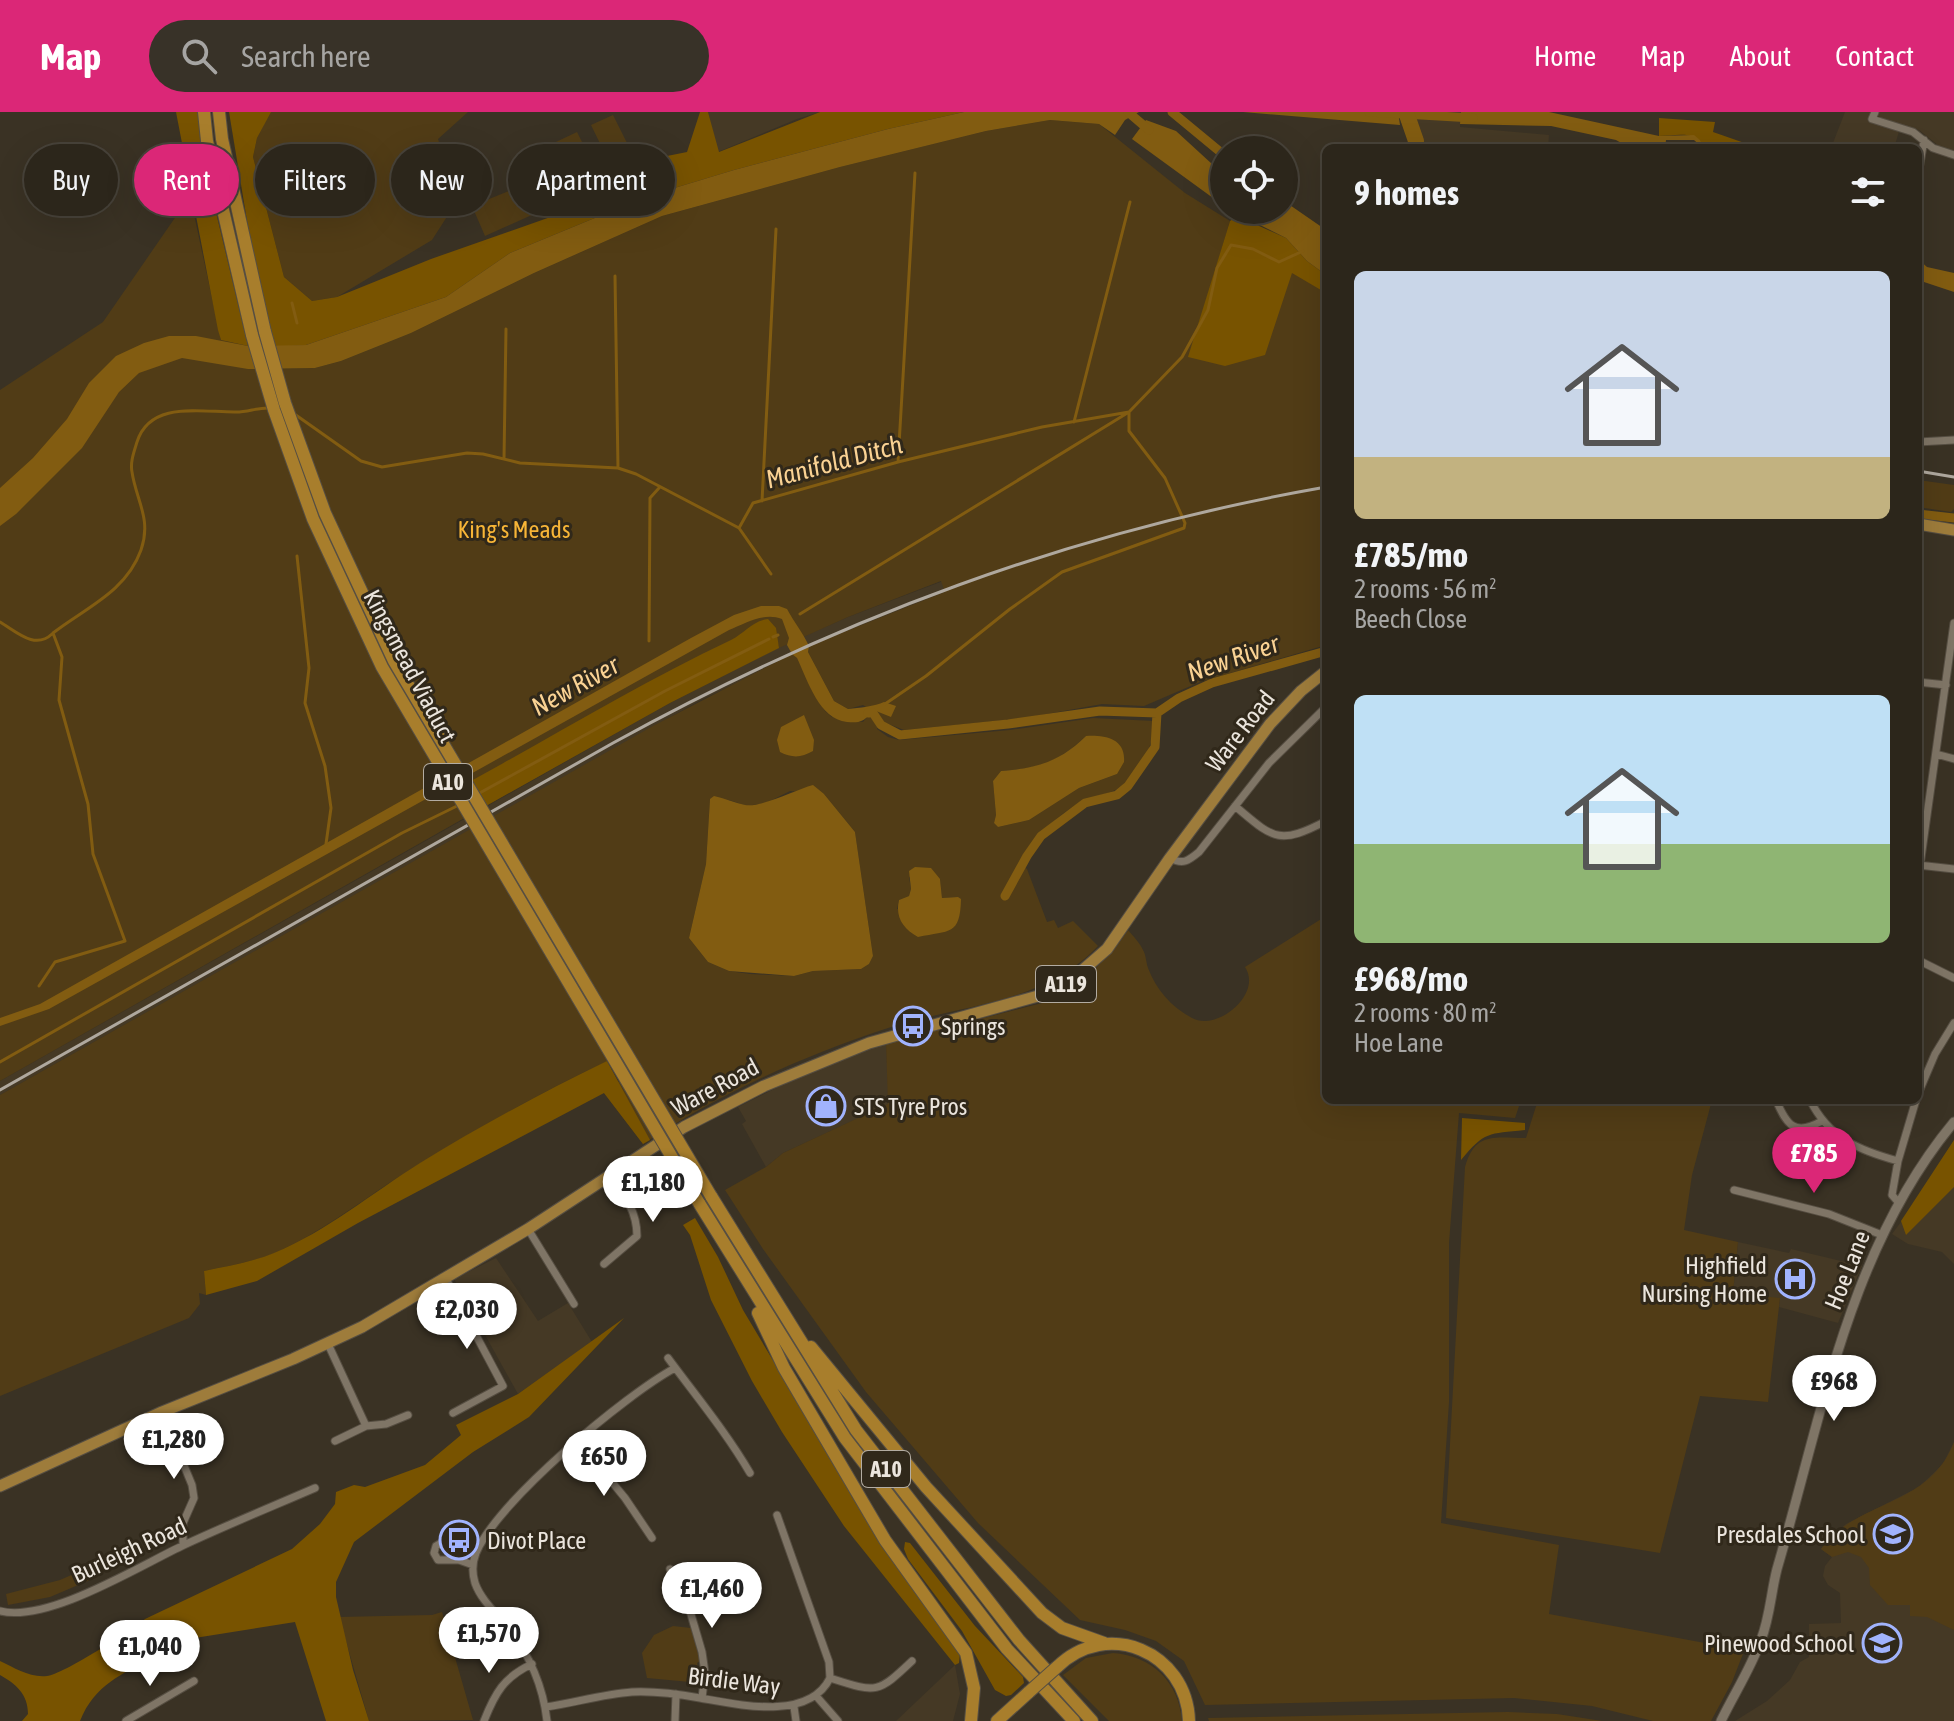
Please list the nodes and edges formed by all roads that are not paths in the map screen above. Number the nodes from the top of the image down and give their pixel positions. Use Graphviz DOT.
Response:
graph roads {
  1 [pos="204,112"];
  2 [pos="219,112"];
  3 [pos="1875,112"];
  4 [pos="1924,140"];
  5 [pos="1922,152"];
  6 [pos="1954,155"];
  7 [pos="258,334"];
  8 [pos="1954,440"];
  9 [pos="1922,442"];
  10 [pos="1922,525"];
  11 [pos="1954,530"];
  12 [pos="1954,623"];
  13 [pos="1322,674"];
  14 [pos="1950,676"];
  15 [pos="1922,682"];
  16 [pos="1946,685"];
  17 [pos="1322,711"];
  18 [pos="1936,754"];
  19 [pos="1954,759"];
  20 [pos="1235,806"];
  21 [pos="1322,823"];
  22 [pos="1922,845"];
  23 [pos="1170,858"];
  24 [pos="1922,865"];
  25 [pos="1954,869"];
  26 [pos="1922,962"];
  27 [pos="1954,978"];
  28 [pos="1954,1023"];
  29 [pos="1922,1085"];
  30 [pos="1778,1104"];
  31 [pos="1812,1104"];
  32 [pos="1915,1104"];
  33 [pos="1822,1121"];
  34 [pos="1954,1122"];
  35 [pos="1898,1161"];
  36 [pos="607,1178"];
  37 [pos="1734,1190"];
  38 [pos="705,1199"];
  39 [pos="1899,1203"];
  40 [pos="528,1229"];
  41 [pos="1882,1235"];
  42 [pos="604,1264"];
  43 [pos="737,1267"];
  44 [pos="446,1279"];
  45 [pos="774,1300"];
  46 [pos="574,1304"];
  47 [pos="328,1344"];
  48 [pos="668,1358"];
  49 [pos="675,1368"];
  50 [pos="162,1412"];
  51 [pos="453,1413"];
  52 [pos="408,1415"];
  53 [pos="366,1426"];
  54 [pos="335,1441"];
  55 [pos="578,1441"];
  56 [pos="750,1473"];
  57 [pos="0,1486"];
  58 [pos="315,1488"];
  59 [pos="777,1515"];
  60 [pos="652,1538"];
  61 [pos="183,1545"];
  62 [pos="459,1560"];
  63 [pos="473,1565"];
  64 [pos="670,1569"];
  65 [pos="0,1611"];
  66 [pos="1104,1643"];
  67 [pos="912,1661"];
  68 [pos="532,1664"];
  69 [pos="830,1678"];
  70 [pos="194,1681"];
  71 [pos="676,1694"];
  72 [pos="817,1697"];
  73 [pos="702,1698"];
  74 [pos="546,1707"];
  75 [pos="794,1707"];
  76 [pos="126,1721"];
  77 [pos="484,1721"];
  78 [pos="547,1721"];
  79 [pos="675,1721"];
  80 [pos="796,1721"];
  81 [pos="838,1721"];
  82 [pos="971,1721"];
  83 [pos="997,1721"];
  84 [pos="1074,1721"];
  85 [pos="1092,1721"];
  86 [pos="1189,1721"];
  87 [pos="1721,1721"];
  1 -- 7 [label="highway, A10"];
  2 -- 7 [label="highway, A10"];
  3 -- 4 [label="street"];
  4 -- 5 [label="street"];
  4 -- 6 [label="street"];
  7 -- 38 [label="highway, Kingsmead Viaduct / A10, bridge"];
  8 -- 9 [label="street"];
  10 -- 11 [label="main road"];
  12 -- 14 [label="street"];
  13 -- 23 [label="main road, Ware Road / A119"];
  14 -- 16 [label="street"];
  15 -- 16 [label="street"];
  16 -- 18 [label="street"];
  17 -- 20 [label="street"];
  18 -- 19 [label="street"];
  18 -- 22 [label="street"];
  20 -- 21 [label="street"];
  20 -- 23 [label="street"];
  23 -- 36 [label="main road, Ware Road / A119"];
  24 -- 25 [label="street"];
  26 -- 27 [label="street"];
  28 -- 29 [label="street"];
  30 -- 33 [label="street"];
  31 -- 33 [label="street"];
  32 -- 35 [label="street"];
  33 -- 35 [label="street"];
  34 -- 39 [label="street, Hoe Lane"];
  35 -- 39 [label="street"];
  36 -- 40 [label="main road, Ware Road / A119"];
  36 -- 42 [label="street"];
  37 -- 41 [label="street"];
  38 -- 43 [label="highway, A10"];
  38 -- 45 [label="highway, A10"];
  39 -- 41 [label="street, Hoe Lane"];
  40 -- 44 [label="main road, Ware Road / A119"];
  40 -- 46 [label="street"];
  41 -- 87 [label="street, Hoe Lane"];
  43 -- 82 [label="highway"];
  43 -- 84 [label="highway, A10"];
  44 -- 47 [label="main road, Ware Road / A119"];
  44 -- 51 [label="street"];
  45 -- 66 [label="highway"];
  45 -- 85 [label="highway, A10"];
  47 -- 50 [label="main road, Ware Road / A119"];
  47 -- 53 [label="street"];
  48 -- 49 [label="street"];
  49 -- 55 [label="street"];
  49 -- 56 [label="street"];
  50 -- 57 [label="main road, Ware Road / A119"];
  50 -- 61 [label="street"];
  52 -- 53 [label="street"];
  53 -- 54 [label="street"];
  55 -- 60 [label="street"];
  55 -- 63 [label="street"];
  58 -- 61 [label="street, Burleigh Road"];
  59 -- 69 [label="street"];
  61 -- 65 [label="street, Burleigh Road"];
  62 -- 63 [label="street"];
  63 -- 68 [label="street"];
  64 -- 73 [label="street"];
  66 -- 83 [label="highway, bridge"];
  66 -- 86 [label="highway"];
  67 -- 69 [label="street"];
  68 -- 74 [label="street"];
  68 -- 77 [label="street"];
  69 -- 72 [label="street"];
  70 -- 76 [label="street"];
  71 -- 73 [label="street, Birdie Way"];
  71 -- 74 [label="street, Birdie Way"];
  71 -- 79 [label="street"];
  72 -- 75 [label="street, Birdie Way"];
  72 -- 81 [label="street"];
  73 -- 75 [label="street, Birdie Way"];
  74 -- 78 [label="street"];
  75 -- 80 [label="street"];
}
